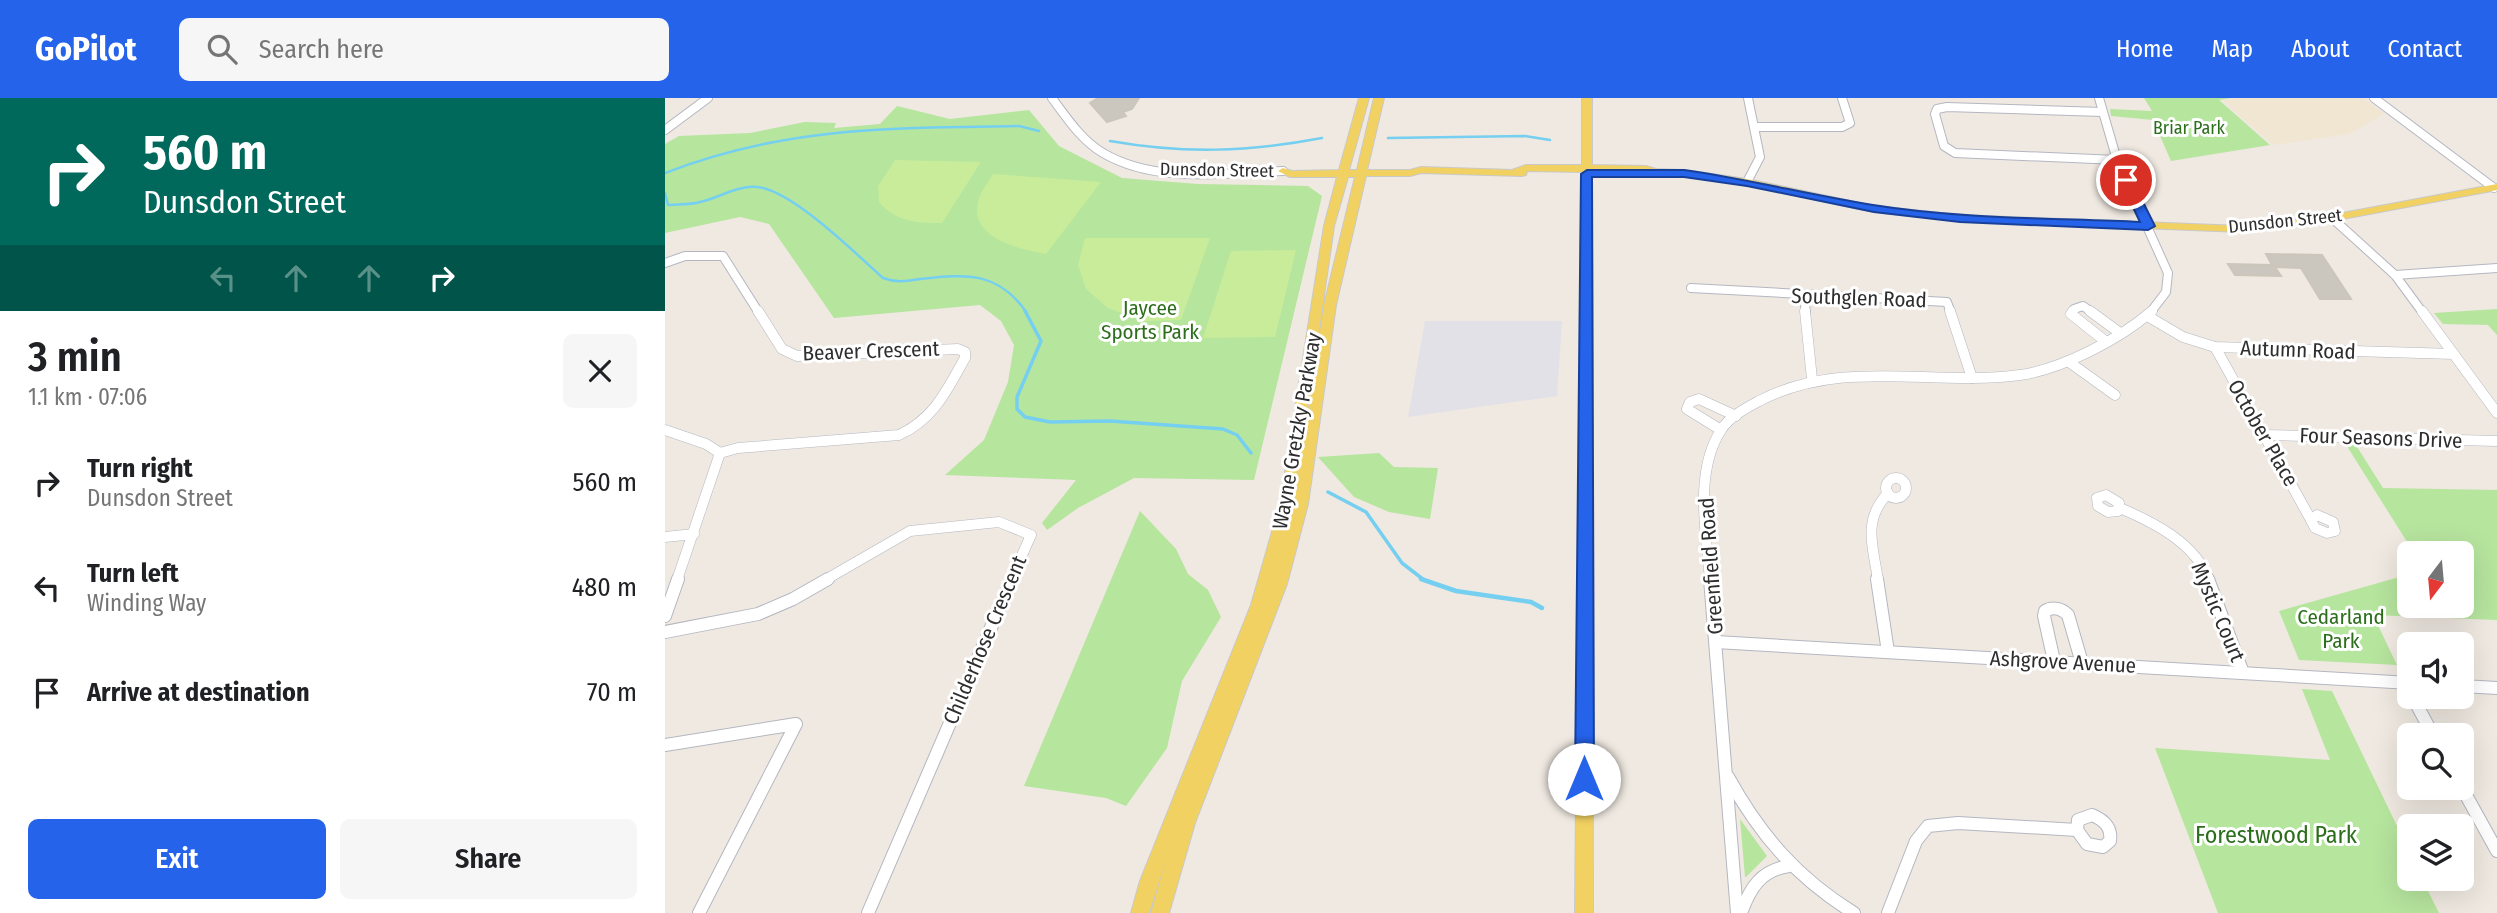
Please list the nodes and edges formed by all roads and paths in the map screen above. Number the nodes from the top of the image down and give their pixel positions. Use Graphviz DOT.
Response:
graph roads {
  1 [pos="708,98"];
  2 [pos="1067,98"];
  3 [pos="1364,98"];
  4 [pos="1379,98"];
  5 [pos="1587,98"];
  6 [pos="1748,98"];
  7 [pos="1842,98"];
  8 [pos="2099,98"];
  9 [pos="2375,98"];
  10 [pos="1053,100"];
  11 [pos="2102,112"];
  12 [pos="1756,127"];
  13 [pos="665,131"];
  14 [pos="2117,160"];
  15 [pos="1344,170"];
  16 [pos="1361,170"];
  17 [pos="1283,171"];
  18 [pos="1587,171"];
  19 [pos="1747,182"];
  20 [pos="2496,187"];
  21 [pos="2332,218"];
  22 [pos="2148,226"];
  23 [pos="665,263"];
  24 [pos="2497,268"];
  25 [pos="2395,275"];
  26 [pos="1691,288"];
  27 [pos="1804,296"];
  28 [pos="2148,317"];
  29 [pos="2120,333"];
  30 [pos="2105,341"];
  31 [pos="2215,347"];
  32 [pos="2454,354"];
  33 [pos="2069,362"];
  34 [pos="1972,378"];
  35 [pos="1812,379"];
  36 [pos="2115,395"];
  37 [pos="2497,413"];
  38 [pos="1736,416"];
  39 [pos="665,430"];
  40 [pos="1721,430"];
  41 [pos="2265,435"];
  42 [pos="2497,441"];
  43 [pos="720,453"];
  44 [pos="1888,493"];
  45 [pos="2120,508"];
  46 [pos="2311,520"];
  47 [pos="694,534"];
  48 [pos="665,537"];
  49 [pos="665,616"];
  50 [pos="665,632"];
  51 [pos="1716,642"];
  52 [pos="1888,652"];
  53 [pos="2054,661"];
  54 [pos="2082,663"];
  55 [pos="2243,673"];
  56 [pos="2397,685"];
  57 [pos="2474,687"];
  58 [pos="2497,688"];
  59 [pos="665,745"];
  60 [pos="1725,772"];
  61 [pos="2471,800"];
  62 [pos="2491,828"];
  63 [pos="2077,830"];
  64 [pos="2497,851"];
  65 [pos="1789,866"];
  66 [pos="699,913"];
  67 [pos="867,913"];
  68 [pos="1140,913"];
  69 [pos="1160,913"];
  70 [pos="1584,913"];
  71 [pos="1739,913"];
  72 [pos="1854,913"];
  73 [pos="1888,913"];
  1 -- 13 [label="street"];
  2 -- 10 [label="street"];
  3 -- 15 [label="main road, Wayne Gretzky Parkway"];
  4 -- 16 [label="main road, Wayne Gretzky Parkway"];
  5 -- 18 [label="main road"];
  6 -- 12 [label="street"];
  7 -- 12 [label="street"];
  8 -- 11 [label="street"];
  9 -- 20 [label="street"];
  10 -- 17 [label="street, Dunsdon Street"];
  11 -- 14 [label="street"];
  11 -- 14 [label="street"];
  12 -- 19 [label="street"];
  14 -- 22 [label="street"];
  15 -- 16 [label="main road, Dunsdon Street"];
  15 -- 17 [label="main road, Dunsdon Street"];
  15 -- 68 [label="main road, Wayne Gretzky Parkway"];
  16 -- 18 [label="main road, Dunsdon Street"];
  16 -- 69 [label="main road, Wayne Gretzky Parkway"];
  18 -- 19 [label="main road, Dunsdon Street"];
  18 -- 70 [label="main road"];
  19 -- 22 [label="main road, Dunsdon Street"];
  20 -- 21 [label="main road, Dunsdon Street"];
  21 -- 22 [label="main road, Dunsdon Street"];
  21 -- 25 [label="street"];
  22 -- 28 [label="street, Greenfield Road"];
  23 -- 43 [label="street, Beaver Crescent"];
  24 -- 25 [label="street"];
  25 -- 32 [label="street"];
  26 -- 27 [label="street, Southglen Road"];
  27 -- 34 [label="street, Southglen Road"];
  27 -- 35 [label="street"];
  28 -- 29 [label="street, Greenfield Road"];
  28 -- 31 [label="street, Autumn Road"];
  29 -- 30 [label="street, Greenfield Road"];
  29 -- 30 [label="street"];
  30 -- 33 [label="street, Greenfield Road"];
  31 -- 32 [label="street, Autumn Road"];
  31 -- 41 [label="street, October Place"];
  32 -- 37 [label="street"];
  33 -- 34 [label="street, Greenfield Road"];
  33 -- 36 [label="street"];
  34 -- 35 [label="street, Greenfield Road"];
  35 -- 38 [label="street, Greenfield Road"];
  38 -- 40 [label="street, Greenfield Road"];
  38 -- 40 [label="street"];
  39 -- 43 [label="street"];
  40 -- 51 [label="street, Greenfield Road"];
  41 -- 42 [label="street, Four Seasons Drive"];
  41 -- 46 [label="street, October Place"];
  43 -- 47 [label="street"];
  44 -- 52 [label="street"];
  45 -- 55 [label="street, Mystic Court"];
  47 -- 48 [label="street"];
  47 -- 49 [label="street"];
  50 -- 67 [label="street, Childerhose Crescent"];
  51 -- 52 [label="street, Ashgrove Avenue"];
  51 -- 60 [label="street, Greenfield Road"];
  52 -- 53 [label="street, Ashgrove Avenue"];
  53 -- 54 [label="street, Ashgrove Avenue"];
  53 -- 54 [label="street"];
  54 -- 55 [label="street, Ashgrove Avenue"];
  55 -- 56 [label="street, Ashgrove Avenue"];
  57 -- 58 [label="street"];
  59 -- 66 [label="street"];
  60 -- 65 [label="street, Greenfield Road"];
  60 -- 71 [label="street"];
  61 -- 62 [label="street"];
  62 -- 64 [label="street"];
  63 -- 73 [label="street"];
  65 -- 71 [label="street"];
  65 -- 72 [label="street, Greenfield Road"];
}
